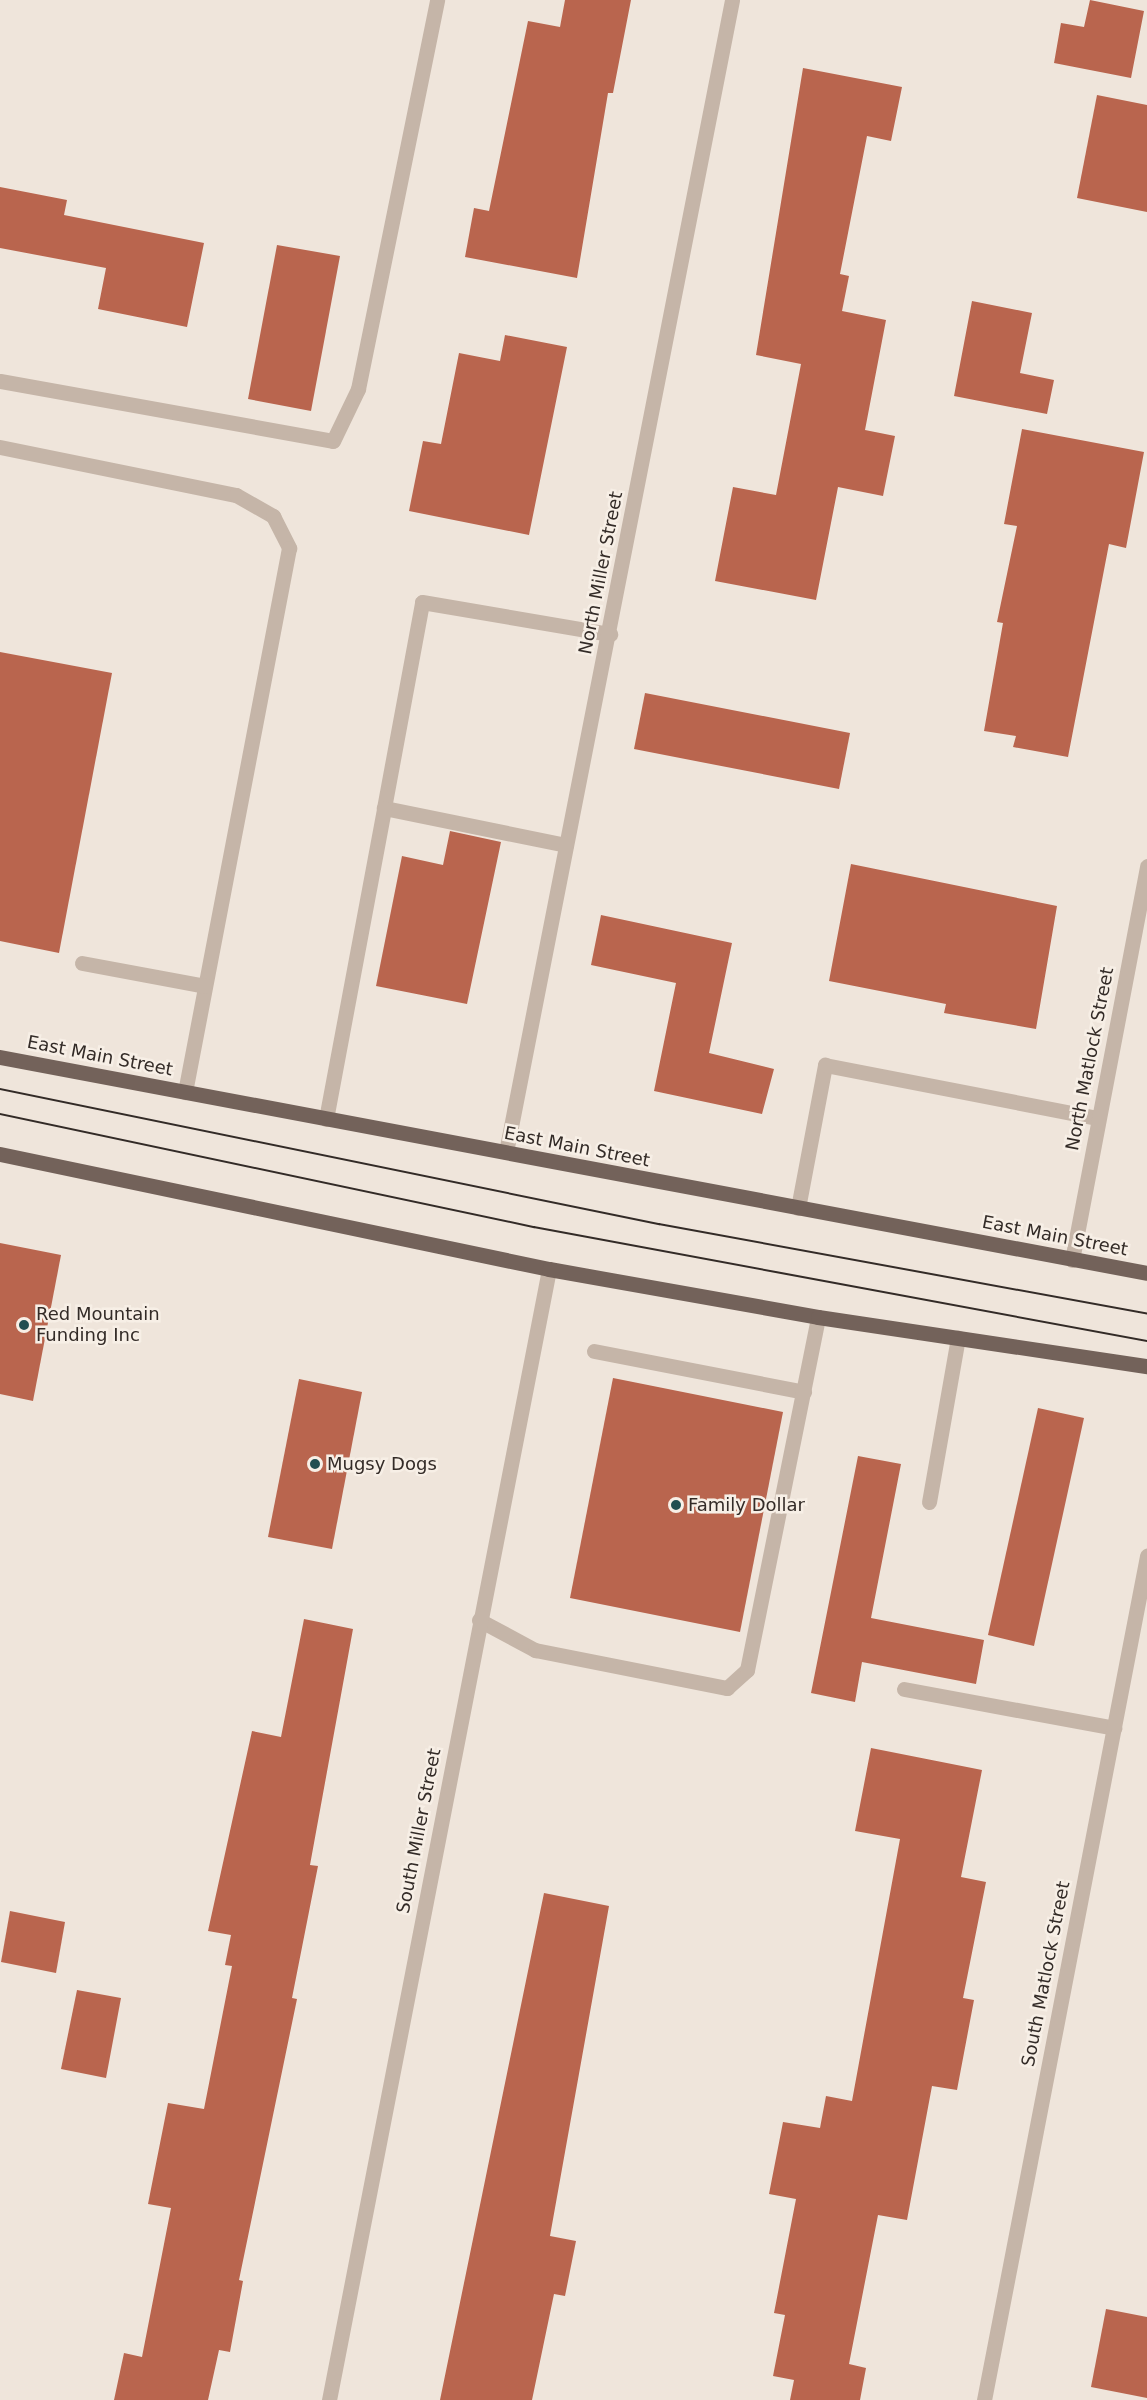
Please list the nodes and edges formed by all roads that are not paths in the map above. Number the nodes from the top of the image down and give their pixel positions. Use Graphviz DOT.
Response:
graph roads {
  1 [pos="437,0"];
  2 [pos="732,0"];
  3 [pos="0,381"];
  4 [pos="0,447"];
  5 [pos="610,634"];
  6 [pos="384,808"];
  7 [pos="566,845"];
  8 [pos="1147,867"];
  9 [pos="82,963"];
  10 [pos="205,986"];
  11 [pos="0,1057"];
  12 [pos="184,1092"];
  13 [pos="1098,1118"];
  14 [pos="326,1119"];
  15 [pos="506,1152"];
  16 [pos="0,1154"];
  17 [pos="798,1208"];
  18 [pos="1072,1260"];
  19 [pos="549,1269"];
  20 [pos="1147,1273"];
  21 [pos="818,1317"];
  22 [pos="958,1338"];
  23 [pos="594,1351"];
  24 [pos="1147,1366"];
  25 [pos="804,1392"];
  26 [pos="929,1502"];
  27 [pos="1147,1556"];
  28 [pos="479,1620"];
  29 [pos="904,1689"];
  30 [pos="1114,1728"];
  31 [pos="329,2400"];
  32 [pos="984,2400"];
  1 -- 3 [label="street"];
  2 -- 5 [label="street, North Miller Street"];
  4 -- 10 [label="street"];
  5 -- 6 [label="street"];
  5 -- 7 [label="street, North Miller Street"];
  6 -- 7 [label="street"];
  6 -- 14 [label="street"];
  7 -- 15 [label="street, North Miller Street"];
  8 -- 13 [label="street, North Matlock Street"];
  9 -- 10 [label="street"];
  10 -- 12 [label="street"];
  11 -- 12 [label="main road, East Main Street"];
  12 -- 14 [label="main road, East Main Street"];
  13 -- 17 [label="street"];
  13 -- 18 [label="street, North Matlock Street"];
  14 -- 15 [label="main road, East Main Street"];
  15 -- 17 [label="main road, East Main Street"];
  16 -- 19 [label="main road"];
  17 -- 18 [label="main road, East Main Street"];
  18 -- 20 [label="main road, East Main Street"];
  19 -- 21 [label="main road"];
  19 -- 28 [label="street, South Miller Street"];
  21 -- 22 [label="main road"];
  21 -- 25 [label="street"];
  22 -- 24 [label="main road"];
  22 -- 26 [label="street"];
  23 -- 25 [label="street"];
  25 -- 28 [label="street"];
  27 -- 30 [label="street, South Matlock Street"];
  28 -- 31 [label="street, South Miller Street"];
  29 -- 30 [label="street"];
  30 -- 32 [label="street, South Matlock Street"];
}
